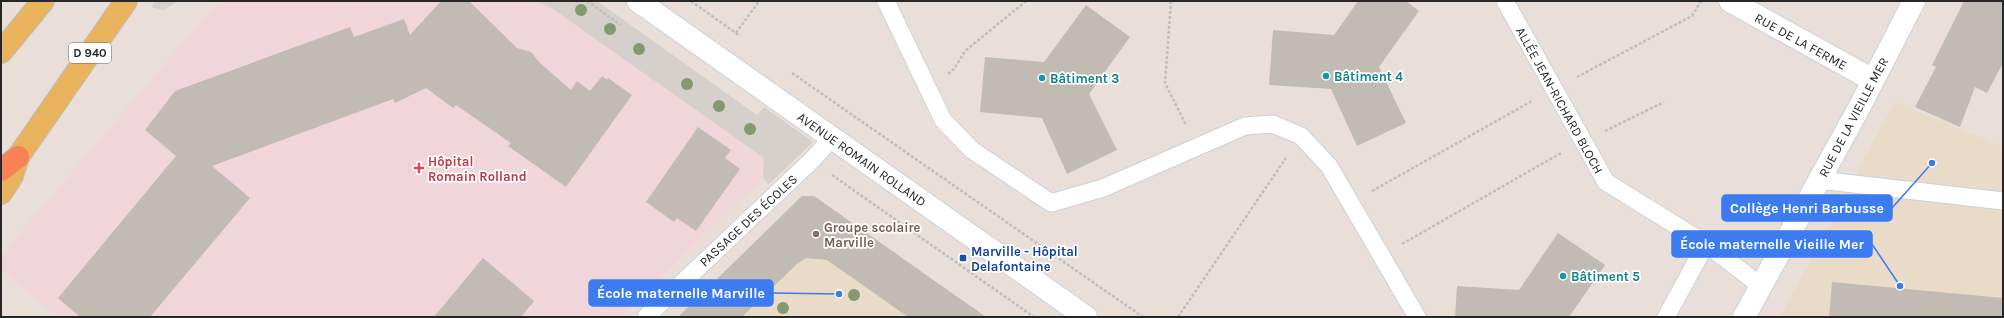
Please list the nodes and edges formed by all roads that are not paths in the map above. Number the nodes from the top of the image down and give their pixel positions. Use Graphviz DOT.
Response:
graph roads {
  1 [pos="43,1"];
  2 [pos="126,1"];
  3 [pos="638,1"];
  4 [pos="886,1"];
  5 [pos="1506,1"];
  6 [pos="1730,1"];
  7 [pos="1914,1"];
  8 [pos="1,52"];
  9 [pos="1873,80"];
  10 [pos="832,138"];
  11 [pos="10,163"];
  12 [pos="1819,180"];
  13 [pos="1,193"];
  14 [pos="2003,201"];
  15 [pos="1706,244"];
  16 [pos="1761,286"];
  17 [pos="646,317"];
  18 [pos="1086,317"];
  19 [pos="1417,317"];
  20 [pos="1666,317"];
  21 [pos="1744,317"];
  1 -- 8 [label="main road"];
  2 -- 11 [label="main road, D 940"];
  3 -- 10 [label="street, AVENUE ROMAIN ROLLAND"];
  4 -- 19 [label="lane"];
  5 -- 15 [label="lane, ALLÉE JEAN-RICHARD BLOCH"];
  6 -- 9 [label="street, RUE DE LA FERME"];
  7 -- 9 [label="street, RUE DE LA VIEILLE MER"];
  9 -- 12 [label="street, RUE DE LA VIEILLE MER"];
  10 -- 17 [label="lane, PASSAGE DES ÉCOLES"];
  10 -- 18 [label="street, AVENUE ROMAIN ROLLAND"];
  11 -- 13 [label="main road, D 940"];
  12 -- 14 [label="lane"];
  12 -- 16 [label="street, RUE DE LA VIEILLE MER"];
  15 -- 16 [label="lane, ALLÉE JEAN-RICHARD BLOCH"];
  15 -- 20 [label="lane"];
  16 -- 21 [label="street, RUE DE LA VIEILLE MER"];
}
